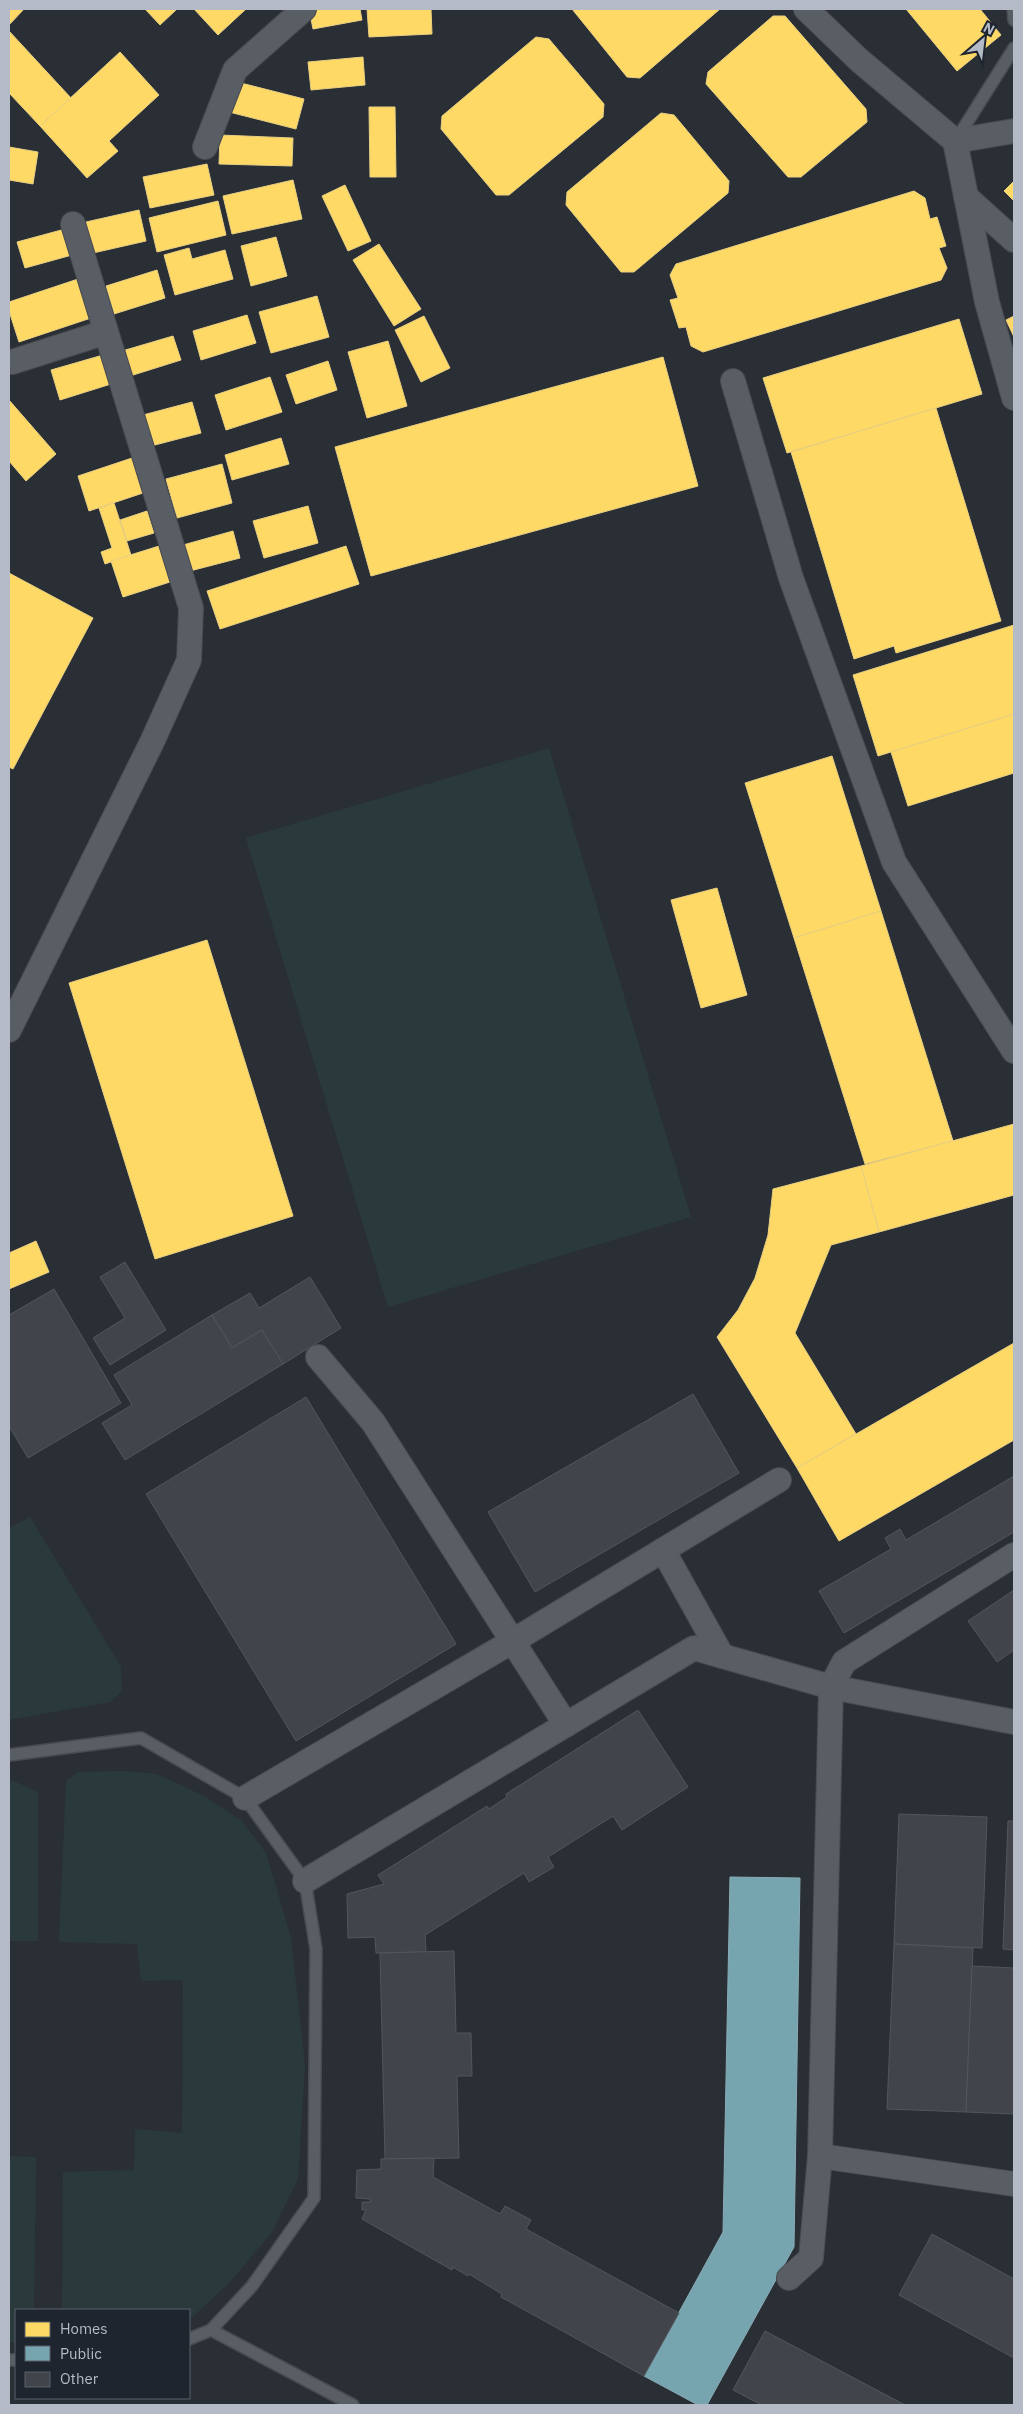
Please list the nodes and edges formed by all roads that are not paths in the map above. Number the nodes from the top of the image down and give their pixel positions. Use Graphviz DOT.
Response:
graph roads {
  1 [pos="304,9"];
  2 [pos="806,9"];
  3 [pos="1013,9"];
  4 [pos="1014,20"];
  5 [pos="1014,48"];
  6 [pos="1014,131"];
  7 [pos="955,141"];
  8 [pos="205,147"];
  9 [pos="966,197"];
  10 [pos="73,224"];
  11 [pos="1014,240"];
  12 [pos="106,332"];
  13 [pos="12,362"];
  14 [pos="732,381"];
  15 [pos="1014,398"];
  16 [pos="9,1030"];
  17 [pos="1014,1052"];
  18 [pos="318,1357"];
  19 [pos="779,1480"];
  20 [pos="663,1550"];
  21 [pos="1014,1555"];
  22 [pos="513,1641"];
  23 [pos="722,1656"];
  24 [pos="831,1687"];
  25 [pos="1014,1722"];
  26 [pos="566,1725"];
  27 [pos="9,1755"];
  28 [pos="245,1798"];
  29 [pos="305,1881"];
  30 [pos="820,2156"];
  31 [pos="1014,2184"];
  32 [pos="789,2278"];
  33 [pos="211,2330"];
  34 [pos="190,2339"];
  35 [pos="353,2405"];
  1 -- 8 [label="street"];
  2 -- 7 [label="street"];
  3 -- 4 [label="lane"];
  5 -- 7 [label="lane"];
  6 -- 7 [label="street"];
  7 -- 9 [label="street"];
  9 -- 11 [label="street"];
  9 -- 15 [label="street"];
  10 -- 12 [label="street"];
  12 -- 13 [label="street"];
  12 -- 16 [label="street"];
  14 -- 17 [label="street"];
  18 -- 22 [label="street"];
  19 -- 20 [label="street"];
  20 -- 22 [label="street"];
  20 -- 23 [label="street"];
  21 -- 24 [label="street"];
  22 -- 26 [label="street"];
  22 -- 28 [label="street"];
  23 -- 24 [label="street"];
  23 -- 26 [label="street"];
  24 -- 25 [label="street"];
  24 -- 30 [label="street"];
  26 -- 29 [label="street"];
  27 -- 28 [label="lane"];
  28 -- 29 [label="lane"];
  29 -- 33 [label="lane"];
  30 -- 31 [label="street"];
  30 -- 32 [label="street"];
  33 -- 34 [label="lane"];
  33 -- 35 [label="lane"];
}
